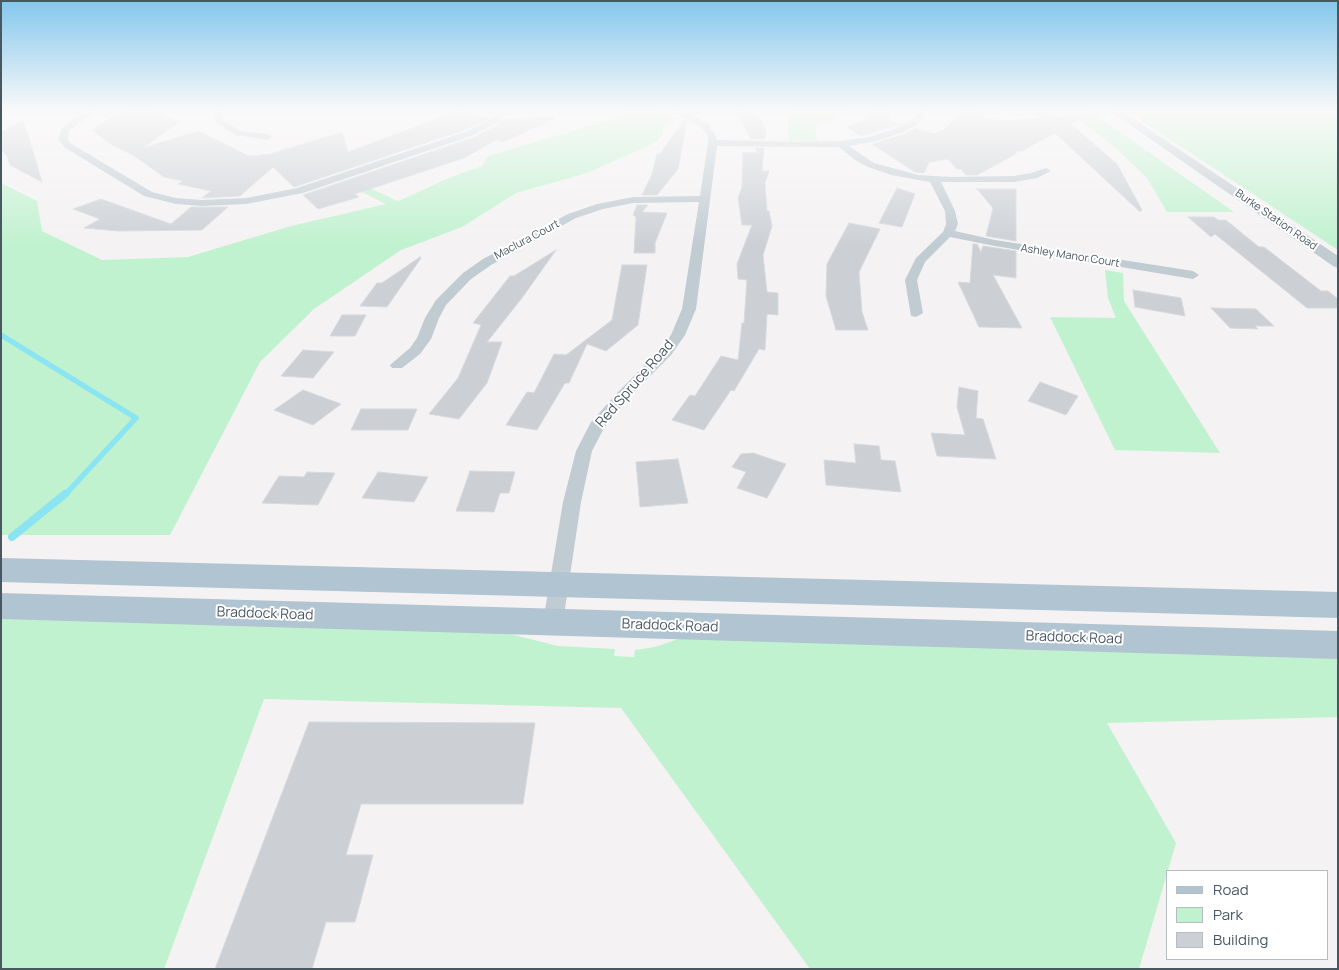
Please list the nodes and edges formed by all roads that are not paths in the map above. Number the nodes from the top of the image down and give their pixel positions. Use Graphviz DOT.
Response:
graph roads {
  1 [pos="86,156"];
  2 [pos="402,156"];
  3 [pos="711,156"];
  4 [pos="856,156"];
  5 [pos="1181,156"];
  6 [pos="1046,171"];
  7 [pos="934,179"];
  8 [pos="705,199"];
  9 [pos="948,233"];
  10 [pos="1338,263"];
  11 [pos="1193,276"];
  12 [pos="916,313"];
  13 [pos="396,365"];
  14 [pos="1,570"];
  15 [pos="559,585"];
  16 [pos="1338,605"];
  17 [pos="1,606"];
  18 [pos="553,622"];
  19 [pos="1338,646"];
  1 -- 2 [label="street"];
  3 -- 8 [label="street, Red Spruce Road"];
  4 -- 7 [label="street"];
  5 -- 10 [label="street, Burke Station Road"];
  6 -- 7 [label="street"];
  7 -- 9 [label="street"];
  8 -- 13 [label="street, Maclura Court"];
  8 -- 15 [label="street, Red Spruce Road"];
  9 -- 11 [label="street, Ashley Manor Court"];
  9 -- 12 [label="street"];
  14 -- 15 [label="main road"];
  15 -- 16 [label="main road"];
  15 -- 18 [label="street, Red Spruce Road"];
  17 -- 18 [label="main road, Braddock Road"];
  18 -- 19 [label="main road, Braddock Road"];
}
